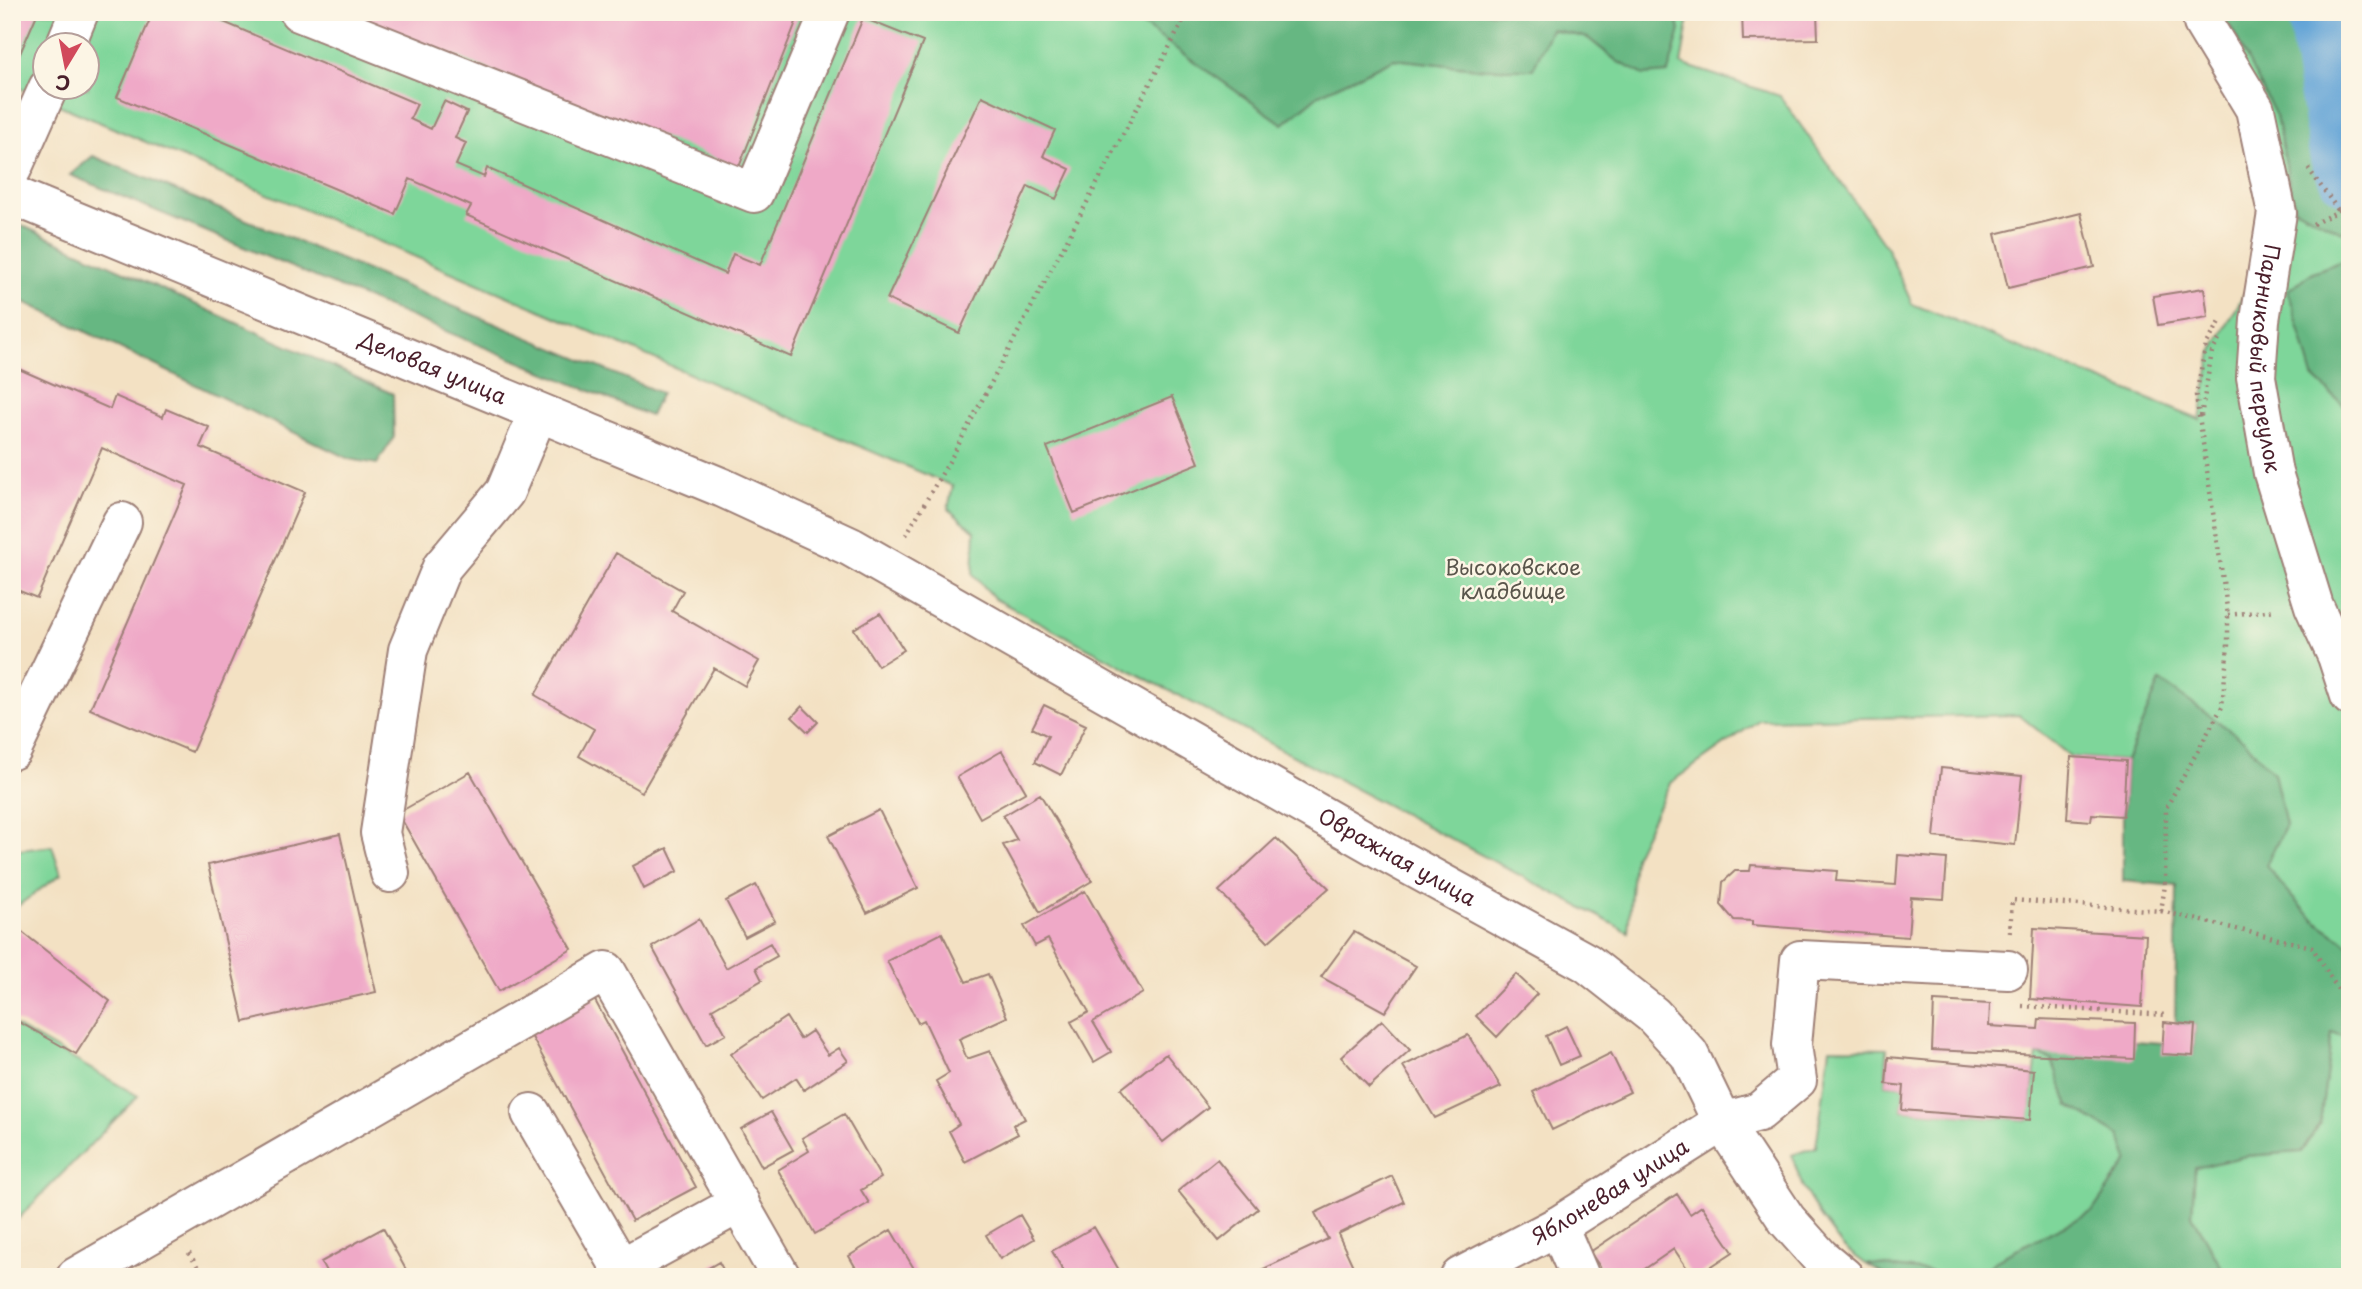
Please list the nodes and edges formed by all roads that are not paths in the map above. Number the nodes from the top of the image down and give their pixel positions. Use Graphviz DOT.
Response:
graph roads {
  1 [pos="79,12"];
  2 [pos="299,12"];
  3 [pos="830,12"];
  4 [pos="2203,23"];
  5 [pos="71,32"];
  6 [pos="42,102"];
  7 [pos="12,169"];
  8 [pos="12,195"];
  9 [pos="538,413"];
  10 [pos="122,522"];
  11 [pos="851,547"];
  12 [pos="2350,696"];
  13 [pos="12,750"];
  14 [pos="390,873"];
  15 [pos="2008,970"];
  16 [pos="531,1113"];
  17 [pos="1722,1122"];
  18 [pos="740,1203"];
  19 [pos="1558,1226"];
  20 [pos="76,1277"];
  21 [pos="781,1277"];
  22 [pos="1460,1277"];
  23 [pos="1580,1277"];
  24 [pos="1844,1277"];
  1 -- 5 [label="street"];
  2 -- 3 [label="street"];
  4 -- 12 [label="street, Парниковый переулок"];
  6 -- 7 [label="street"];
  8 -- 9 [label="street, Деловая улица"];
  9 -- 11 [label="street, Деловая улица"];
  9 -- 14 [label="street"];
  10 -- 13 [label="street"];
  11 -- 17 [label="street, Овражная улица"];
  15 -- 17 [label="street, Яблоневая улица"];
  16 -- 18 [label="street"];
  17 -- 19 [label="street, Яблоневая улица"];
  17 -- 24 [label="street, Овражная улица"];
  18 -- 20 [label="street"];
  18 -- 21 [label="street"];
  19 -- 22 [label="street, Яблоневая улица"];
  19 -- 23 [label="street"];
}
